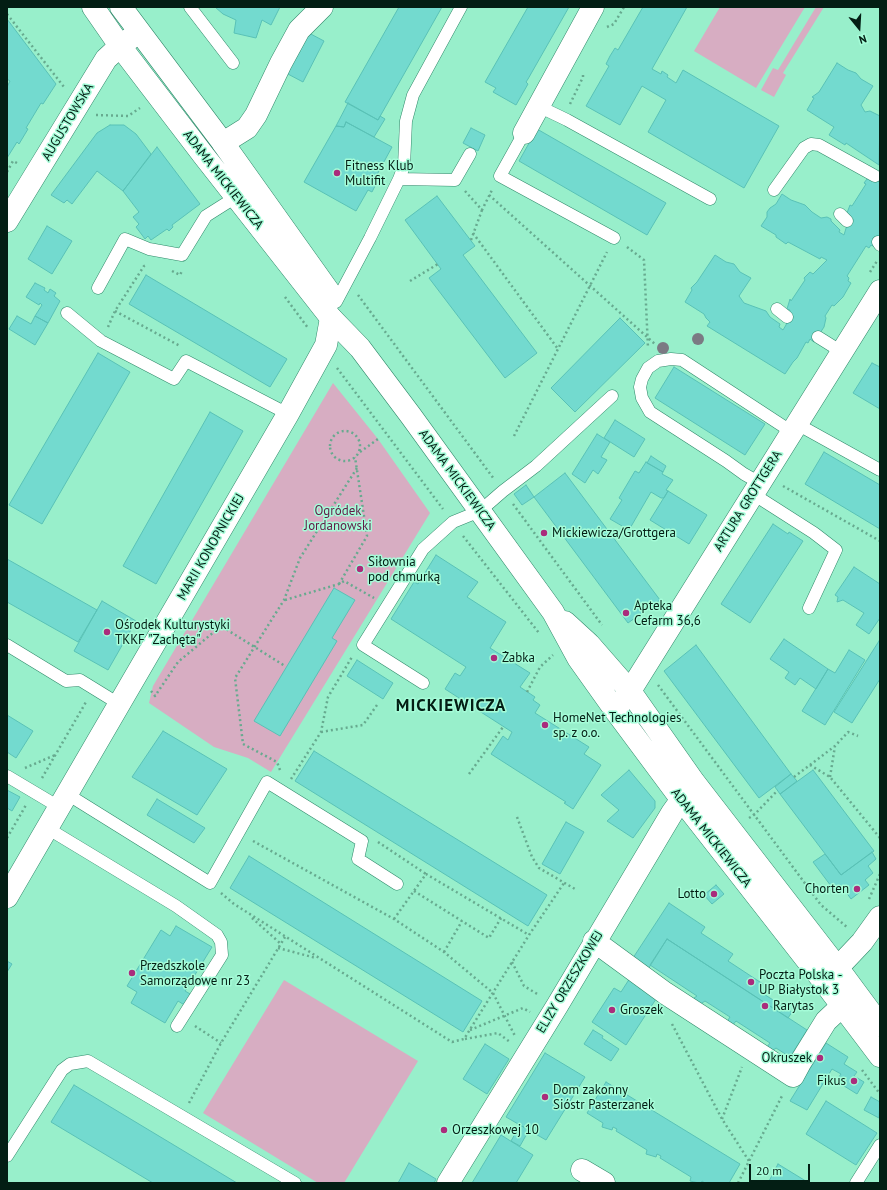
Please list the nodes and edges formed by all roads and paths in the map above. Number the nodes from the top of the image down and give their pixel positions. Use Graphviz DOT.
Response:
graph roads {
  1 [pos="120,7"];
  2 [pos="190,7"];
  3 [pos="322,7"];
  4 [pos="461,7"];
  5 [pos="592,7"];
  6 [pos="7,14"];
  7 [pos="98,14"];
  8 [pos="139,32"];
  9 [pos="120,46"];
  10 [pos="234,63"];
  11 [pos="67,83"];
  12 [pos="538,106"];
  13 [pos="140,108"];
  14 [pos="92,115"];
  15 [pos="524,133"];
  16 [pos="223,143"];
  17 [pos="470,154"];
  18 [pos="204,156"];
  19 [pos="500,176"];
  20 [pos="875,176"];
  21 [pos="399,179"];
  22 [pos="455,180"];
  23 [pos="774,190"];
  24 [pos="489,195"];
  25 [pos="236,197"];
  26 [pos="710,199"];
  27 [pos="266,203"];
  28 [pos="482,210"];
  29 [pos="7,221"];
  30 [pos="473,233"];
  31 [pos="614,238"];
  32 [pos="471,240"];
  33 [pos="150,262"];
  34 [pos="438,264"];
  35 [pos="167,268"];
  36 [pos="184,269"];
  37 [pos="348,280"];
  38 [pos="410,281"];
  39 [pos="590,286"];
  40 [pos="98,288"];
  41 [pos="880,291"];
  42 [pos="777,309"];
  43 [pos="334,310"];
  44 [pos="115,311"];
  45 [pos="67,313"];
  46 [pos="787,317"];
  47 [pos="818,336"];
  48 [pos="102,341"];
  49 [pos="558,349"];
  50 [pos="842,352"];
  51 [pos="186,361"];
  52 [pos="612,396"];
  53 [pos="288,414"];
  54 [pos="794,428"];
  55 [pos="514,436"];
  56 [pos="378,439"];
  57 [pos="359,452"];
  58 [pos="355,457"];
  59 [pos="357,468"];
  60 [pos="880,470"];
  61 [pos="759,484"];
  62 [pos="503,490"];
  63 [pos="480,511"];
  64 [pos="880,541"];
  65 [pos="339,584"];
  66 [pos="284,600"];
  67 [pos="376,600"];
  68 [pos="809,608"];
  69 [pos="553,612"];
  70 [pos="607,631"];
  71 [pos="7,645"];
  72 [pos="363,645"];
  73 [pos="253,647"];
  74 [pos="555,653"];
  75 [pos="285,666"];
  76 [pos="645,667"];
  77 [pos="423,683"];
  78 [pos="630,691"];
  79 [pos="527,692"];
  80 [pos="124,695"];
  81 [pos="377,705"];
  82 [pos="615,710"];
  83 [pos="503,727"];
  84 [pos="321,732"];
  85 [pos="858,736"];
  86 [pos="835,746"];
  87 [pos="56,754"];
  88 [pos="810,765"];
  89 [pos="22,770"];
  90 [pos="282,774"];
  91 [pos="469,774"];
  92 [pos="7,776"];
  93 [pos="794,777"];
  94 [pos="830,777"];
  95 [pos="694,782"];
  96 [pos="289,783"];
  97 [pos="777,791"];
  98 [pos="681,799"];
  99 [pos="63,800"];
  100 [pos="754,814"];
  101 [pos="517,817"];
  102 [pos="47,828"];
  103 [pos="238,833"];
  104 [pos="880,838"];
  105 [pos="210,883"];
  106 [pos="564,883"];
  107 [pos="397,884"];
  108 [pos="575,888"];
  109 [pos="414,891"];
  110 [pos="7,897"];
  111 [pos="247,913"];
  112 [pos="880,917"];
  113 [pos="501,918"];
  114 [pos="394,919"];
  115 [pos="462,921"];
  116 [pos="529,935"];
  117 [pos="285,937"];
  118 [pos="594,941"];
  119 [pos="862,942"];
  120 [pos="281,944"];
  121 [pos="278,948"];
  122 [pos="444,952"];
  123 [pos="318,959"];
  124 [pos="512,962"];
  125 [pos="830,974"];
  126 [pos="493,993"];
  127 [pos="665,993"];
  128 [pos="842,1006"];
  129 [pos="552,1014"];
  130 [pos="505,1016"];
  131 [pos="180,1022"];
  132 [pos="880,1025"];
  133 [pos="470,1030"];
  134 [pos="464,1039"];
  135 [pos="221,1043"];
  136 [pos="748,1046"];
  137 [pos="525,1056"];
  138 [pos="880,1056"];
  139 [pos="793,1076"];
  140 [pos="181,1116"];
  141 [pos="722,1119"];
  142 [pos="880,1145"];
  143 [pos="7,1156"];
  144 [pos="749,1161"];
  145 [pos="582,1170"];
  146 [pos="276,1178"];
  147 [pos="295,1183"];
  148 [pos="448,1183"];
  149 [pos="604,1183"];
  150 [pos="738,1183"];
  151 [pos="856,1183"];
  1 -- 7 [label="street"];
  1 -- 8 [label="street, ADAMA MICKIEWICZA"];
  2 -- 10 [label="lane"];
  3 -- 16 [label="street"];
  4 -- 21 [label="lane"];
  5 -- 12 [label="street"];
  6 -- 11 [label="path"];
  7 -- 9 [label="street, ADAMA MICKIEWICZA"];
  8 -- 9 [label="street, AUGUSTOWSKA"];
  8 -- 16 [label="street, ADAMA MICKIEWICZA"];
  9 -- 18 [label="street, ADAMA MICKIEWICZA"];
  9 -- 29 [label="street, AUGUSTOWSKA"];
  12 -- 15 [label="street"];
  12 -- 26 [label="lane"];
  13 -- 14 [label="path"];
  15 -- 19 [label="lane"];
  16 -- 18 [label="street"];
  16 -- 27 [label="street, ADAMA MICKIEWICZA"];
  17 -- 22 [label="lane"];
  18 -- 25 [label="street, ADAMA MICKIEWICZA"];
  19 -- 24 [label="path"];
  19 -- 31 [label="lane"];
  20 -- 23 [label="lane"];
  21 -- 22 [label="lane"];
  21 -- 37 [label="lane"];
  22 -- 28 [label="path"];
  24 -- 28 [label="path"];
  24 -- 39 [label="path"];
  25 -- 27 [label="street"];
  25 -- 40 [label="lane"];
  25 -- 43 [label="street, ADAMA MICKIEWICZA"];
  27 -- 43 [label="street, ADAMA MICKIEWICZA"];
  28 -- 30 [label="path"];
  30 -- 32 [label="path"];
  30 -- 49 [label="path"];
  31 -- 39 [label="path"];
  31 -- 39 [label="path"];
  33 -- 44 [label="path"];
  34 -- 38 [label="path"];
  35 -- 36 [label="path"];
  37 -- 43 [label="lane"];
  37 -- 62 [label="path"];
  39 -- 49 [label="path"];
  41 -- 50 [label="street, ARTURA GROTTGERA"];
  42 -- 46 [label="lane"];
  43 -- 53 [label="street, MARII KONOPNICKIEJ"];
  43 -- 63 [label="street, ADAMA MICKIEWICZA"];
  44 -- 48 [label="path"];
  44 -- 51 [label="path"];
  45 -- 48 [label="lane"];
  47 -- 50 [label="lane"];
  48 -- 51 [label="lane"];
  49 -- 55 [label="path"];
  50 -- 54 [label="street, ARTURA GROTTGERA"];
  51 -- 53 [label="lane"];
  52 -- 62 [label="lane"];
  53 -- 80 [label="street, MARII KONOPNICKIEJ"];
  54 -- 60 [label="lane"];
  54 -- 61 [label="street, ARTURA GROTTGERA"];
  54 -- 61 [label="lane"];
  56 -- 57 [label="path"];
  57 -- 58 [label="path"];
  57 -- 58 [label="path"];
  58 -- 59 [label="path"];
  59 -- 65 [label="path"];
  59 -- 66 [label="path"];
  61 -- 64 [label="path"];
  61 -- 68 [label="lane"];
  61 -- 76 [label="street, ARTURA GROTTGERA"];
  62 -- 63 [label="lane"];
  62 -- 70 [label="path"];
  63 -- 69 [label="street, ADAMA MICKIEWICZA"];
  63 -- 72 [label="lane"];
  65 -- 66 [label="path"];
  65 -- 67 [label="path"];
  66 -- 73 [label="path"];
  69 -- 78 [label="street, ADAMA MICKIEWICZA"];
  69 -- 82 [label="street, ADAMA MICKIEWICZA"];
  71 -- 80 [label="lane"];
  72 -- 77 [label="lane"];
  72 -- 84 [label="path"];
  73 -- 75 [label="path"];
  73 -- 80 [label="path"];
  73 -- 90 [label="path"];
  74 -- 79 [label="path"];
  76 -- 78 [label="street, ARTURA GROTTGERA"];
  76 -- 100 [label="path"];
  78 -- 82 [label="street, ARTURA GROTTGERA"];
  78 -- 95 [label="street, ADAMA MICKIEWICZA"];
  80 -- 99 [label="street, MARII KONOPNICKIEJ"];
  81 -- 84 [label="path"];
  82 -- 98 [label="street, ADAMA MICKIEWICZA"];
  83 -- 91 [label="path"];
  84 -- 96 [label="path"];
  85 -- 86 [label="path"];
  86 -- 88 [label="path"];
  86 -- 94 [label="path"];
  87 -- 89 [label="path"];
  88 -- 93 [label="path"];
  88 -- 94 [label="path"];
  92 -- 99 [label="lane"];
  94 -- 104 [label="path"];
  95 -- 98 [label="street, ELIZY ORZESZKOWEJ"];
  95 -- 125 [label="street, ADAMA MICKIEWICZA"];
  97 -- 100 [label="path"];
  98 -- 118 [label="street, ELIZY ORZESZKOWEJ"];
  98 -- 125 [label="street, ADAMA MICKIEWICZA"];
  99 -- 102 [label="street, MARII KONOPNICKIEJ"];
  99 -- 105 [label="lane"];
  100 -- 119 [label="path"];
  101 -- 106 [label="path"];
  102 -- 110 [label="street, MARII KONOPNICKIEJ"];
  102 -- 131 [label="lane"];
  103 -- 105 [label="lane"];
  103 -- 107 [label="lane"];
  103 -- 114 [label="path"];
  105 -- 111 [label="path"];
  106 -- 108 [label="path"];
  106 -- 116 [label="path"];
  109 -- 113 [label="path"];
  109 -- 114 [label="path"];
  109 -- 115 [label="path"];
  111 -- 117 [label="path"];
  111 -- 120 [label="path"];
  112 -- 119 [label="street"];
  113 -- 115 [label="path"];
  113 -- 116 [label="path"];
  114 -- 122 [label="path"];
  115 -- 122 [label="path"];
  116 -- 124 [label="path"];
  117 -- 120 [label="path"];
  117 -- 123 [label="path"];
  118 -- 127 [label="street"];
  118 -- 129 [label="street, ELIZY ORZESZKOWEJ"];
  119 -- 125 [label="street"];
  120 -- 121 [label="path"];
  121 -- 123 [label="path"];
  121 -- 135 [label="path"];
  122 -- 126 [label="path"];
  123 -- 134 [label="path"];
  124 -- 126 [label="path"];
  124 -- 129 [label="path"];
  125 -- 128 [label="street, ADAMA MICKIEWICZA"];
  125 -- 132 [label="street, ADAMA MICKIEWICZA"];
  126 -- 130 [label="path"];
  126 -- 133 [label="path"];
  127 -- 136 [label="street"];
  127 -- 141 [label="path"];
  128 -- 138 [label="street, ADAMA MICKIEWICZA"];
  128 -- 139 [label="street"];
  129 -- 130 [label="path"];
  129 -- 137 [label="street, ELIZY ORZESZKOWEJ"];
  130 -- 133 [label="path"];
  130 -- 137 [label="path"];
  131 -- 135 [label="path"];
  133 -- 134 [label="path"];
  134 -- 137 [label="path"];
  135 -- 140 [label="path"];
  136 -- 139 [label="street"];
  136 -- 141 [label="path"];
  137 -- 148 [label="street, ELIZY ORZESZKOWEJ"];
  139 -- 144 [label="path"];
  140 -- 143 [label="lane"];
  140 -- 146 [label="lane"];
  141 -- 144 [label="path"];
  142 -- 151 [label="lane"];
  144 -- 150 [label="path"];
  145 -- 149 [label="street"];
  146 -- 147 [label="lane"];
}
